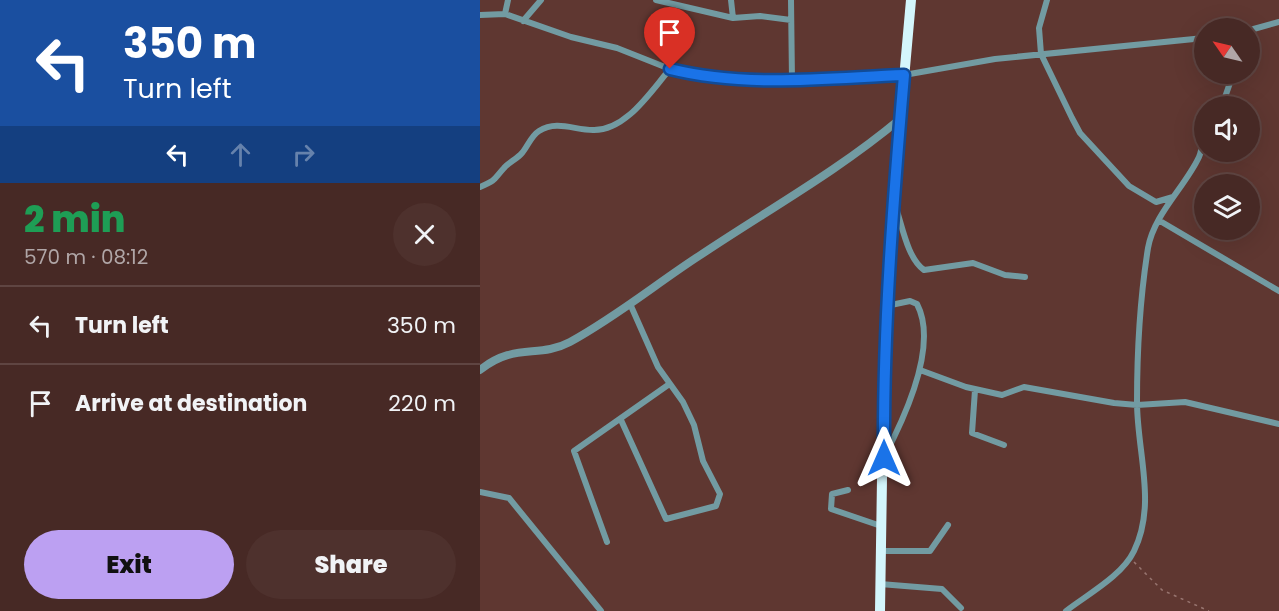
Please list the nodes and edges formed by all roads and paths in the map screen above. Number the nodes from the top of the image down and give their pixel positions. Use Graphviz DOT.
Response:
graph roads {
  1 [pos="508,0"];
  2 [pos="541,0"];
  3 [pos="656,0"];
  4 [pos="731,0"];
  5 [pos="791,0"];
  6 [pos="911,0"];
  7 [pos="1047,0"];
  8 [pos="668,2"];
  9 [pos="505,14"];
  10 [pos="480,15"];
  11 [pos="733,18"];
  12 [pos="791,20"];
  13 [pos="523,21"];
  14 [pos="1279,22"];
  15 [pos="1260,27"];
  16 [pos="1194,39"];
  17 [pos="1041,54"];
  18 [pos="670,69"];
  19 [pos="904,75"];
  20 [pos="792,80"];
  21 [pos="900,119"];
  22 [pos="1196,162"];
  23 [pos="480,187"];
  24 [pos="1176,195"];
  25 [pos="893,199"];
  26 [pos="1156,202"];
  27 [pos="1161,219"];
  28 [pos="1025,277"];
  29 [pos="1279,291"];
  30 [pos="631,306"];
  31 [pos="886,306"];
  32 [pos="480,370"];
  33 [pos="920,370"];
  34 [pos="668,385"];
  35 [pos="975,390"];
  36 [pos="1137,405"];
  37 [pos="621,420"];
  38 [pos="1279,424"];
  39 [pos="1004,445"];
  40 [pos="884,458"];
  41 [pos="848,490"];
  42 [pos="480,492"];
  43 [pos="948,525"];
  44 [pos="882,526"];
  45 [pos="607,542"];
  46 [pos="881,551"];
  47 [pos="1129,559"];
  48 [pos="880,584"];
  49 [pos="961,608"];
  50 [pos="601,611"];
  51 [pos="880,611"];
  52 [pos="1066,611"];
  53 [pos="1209,611"];
  1 -- 9 [label="street"];
  2 -- 13 [label="street"];
  3 -- 8 [label="street"];
  4 -- 11 [label="street"];
  5 -- 12 [label="street"];
  6 -- 19 [label="highway"];
  7 -- 17 [label="street"];
  8 -- 11 [label="street"];
  9 -- 10 [label="street"];
  9 -- 13 [label="street"];
  11 -- 12 [label="street"];
  12 -- 20 [label="street"];
  13 -- 18 [label="street"];
  14 -- 15 [label="street"];
  16 -- 17 [label="street"];
  17 -- 19 [label="street"];
  17 -- 26 [label="street"];
  18 -- 20 [label="street"];
  18 -- 23 [label="street"];
  19 -- 20 [label="street"];
  19 -- 21 [label="highway"];
  21 -- 25 [label="highway"];
  21 -- 30 [label="street"];
  22 -- 24 [label="street"];
  24 -- 26 [label="street"];
  24 -- 27 [label="street"];
  25 -- 28 [label="street"];
  25 -- 31 [label="highway"];
  26 -- 27 [label="street"];
  27 -- 29 [label="street"];
  27 -- 36 [label="street"];
  30 -- 32 [label="street"];
  30 -- 34 [label="street"];
  31 -- 33 [label="street"];
  31 -- 40 [label="highway"];
  33 -- 35 [label="street"];
  33 -- 40 [label="street"];
  34 -- 37 [label="street"];
  34 -- 37 [label="street"];
  35 -- 36 [label="street"];
  35 -- 39 [label="street"];
  36 -- 38 [label="street"];
  36 -- 47 [label="street"];
  37 -- 45 [label="street"];
  40 -- 44 [label="highway"];
  41 -- 44 [label="street"];
  42 -- 50 [label="street"];
  43 -- 46 [label="street"];
  44 -- 46 [label="highway"];
  46 -- 48 [label="highway"];
  47 -- 52 [label="street"];
  47 -- 53 [label="path"];
  48 -- 49 [label="street"];
  48 -- 51 [label="highway"];
}
